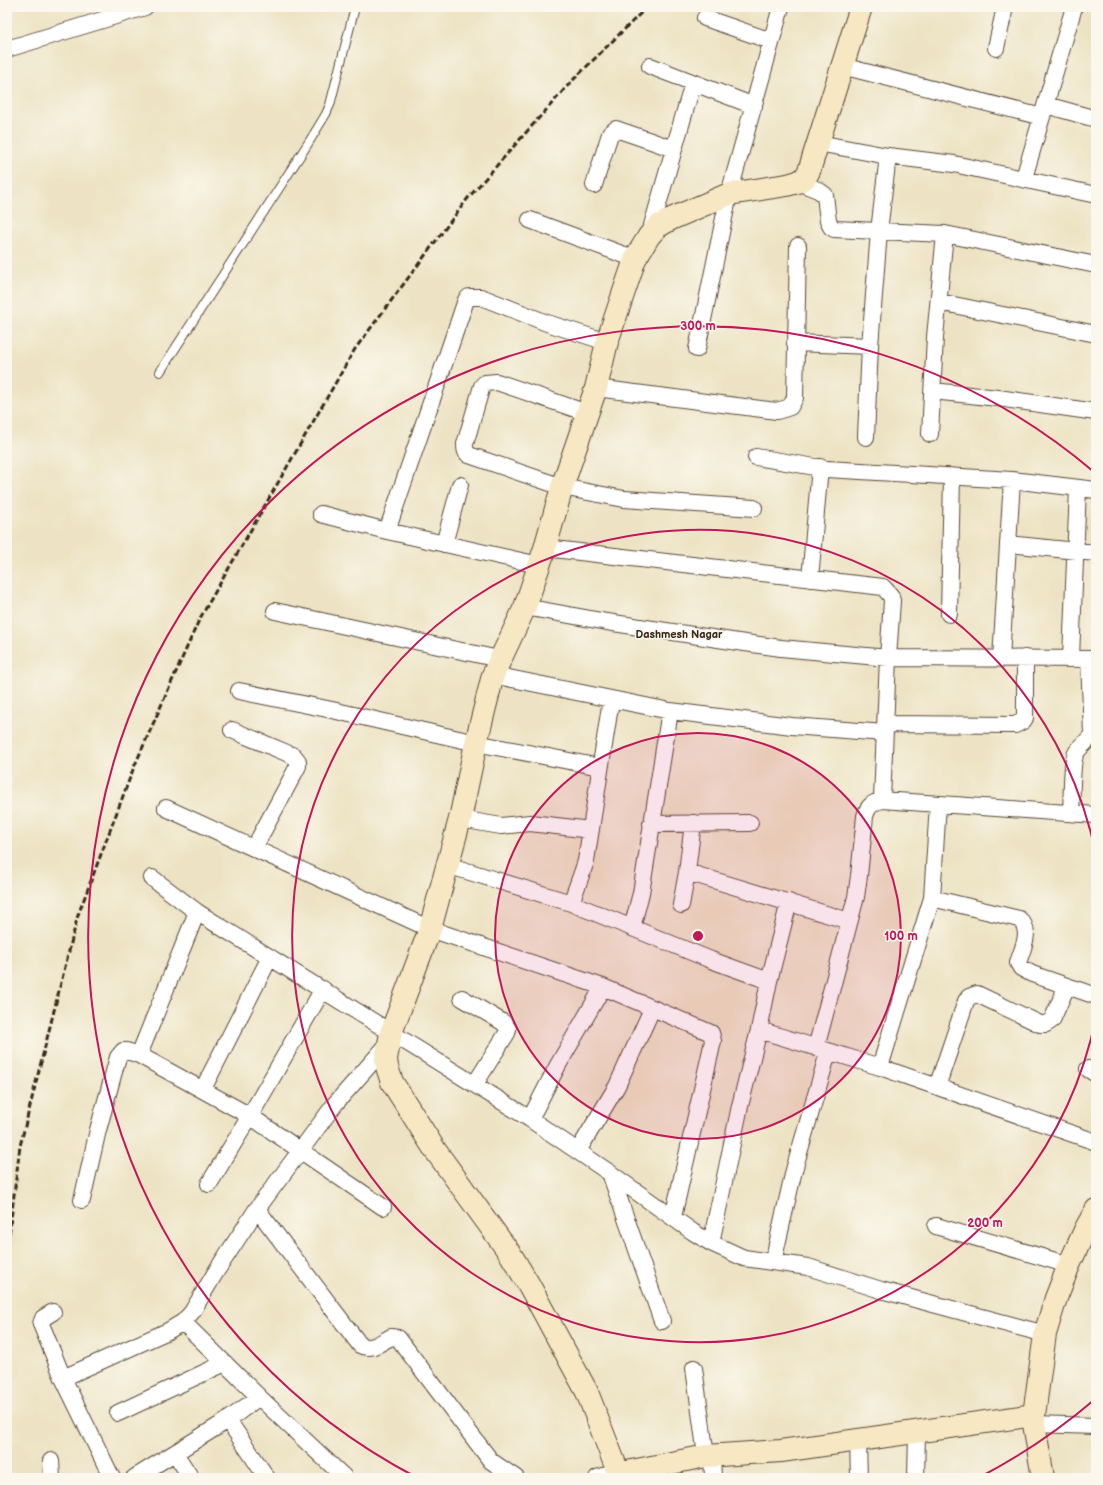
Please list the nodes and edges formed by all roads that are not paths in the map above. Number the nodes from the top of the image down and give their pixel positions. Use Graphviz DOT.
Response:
graph roads {
  1 [pos="145,7"];
  2 [pos="355,7"];
  3 [pos="781,7"];
  4 [pos="861,7"];
  5 [pos="1005,7"];
  6 [pos="1074,7"];
  7 [pos="705,18"];
  8 [pos="771,41"];
  9 [pos="996,48"];
  10 [pos="7,49"];
  11 [pos="650,66"];
  12 [pos="842,66"];
  13 [pos="693,83"];
  14 [pos="754,106"];
  15 [pos="1044,111"];
  16 [pos="1096,119"];
  17 [pos="818,143"];
  18 [pos="674,149"];
  19 [pos="888,156"];
  20 [pos="1024,178"];
  21 [pos="798,182"];
  22 [pos="594,185"];
  23 [pos="729,194"];
  24 [pos="1096,195"];
  25 [pos="530,220"];
  26 [pos="879,231"];
  27 [pos="945,234"];
  28 [pos="649,236"];
  29 [pos="798,246"];
  30 [pos="635,259"];
  31 [pos="1096,265"];
  32 [pos="939,302"];
  33 [pos="1096,334"];
  34 [pos="607,342"];
  35 [pos="795,343"];
  36 [pos="870,346"];
  37 [pos="697,348"];
  38 [pos="160,372"];
  39 [pos="596,388"];
  40 [pos="932,391"];
  41 [pos="1096,412"];
  42 [pos="587,413"];
  43 [pos="930,434"];
  44 [pos="866,437"];
  45 [pos="756,457"];
  46 [pos="820,467"];
  47 [pos="952,477"];
  48 [pos="1012,480"];
  49 [pos="460,485"];
  50 [pos="562,487"];
  51 [pos="1078,488"];
  52 [pos="1096,490"];
  53 [pos="754,508"];
  54 [pos="321,514"];
  55 [pos="387,531"];
  56 [pos="444,544"];
  57 [pos="1008,544"];
  58 [pos="1076,551"];
  59 [pos="1096,553"];
  60 [pos="542,556"];
  61 [pos="810,579"];
  62 [pos="525,607"];
  63 [pos="275,611"];
  64 [pos="949,614"];
  65 [pos="888,658"];
  66 [pos="1024,658"];
  67 [pos="1071,658"];
  68 [pos="1002,659"];
  69 [pos="1092,659"];
  70 [pos="496,667"];
  71 [pos="239,691"];
  72 [pos="611,700"];
  73 [pos="670,711"];
  74 [pos="885,729"];
  75 [pos="232,730"];
  76 [pos="476,743"];
  77 [pos="600,767"];
  78 [pos="882,800"];
  79 [pos="938,804"];
  80 [pos="166,808"];
  81 [pos="1071,813"];
  82 [pos="1096,815"];
  83 [pos="460,819"];
  84 [pos="693,823"];
  85 [pos="750,823"];
  86 [pos="651,824"];
  87 [pos="591,830"];
  88 [pos="254,848"];
  89 [pos="447,865"];
  90 [pos="687,872"];
  91 [pos="152,878"];
  92 [pos="932,898"];
  93 [pos="789,902"];
  94 [pos="571,903"];
  95 [pos="681,905"];
  96 [pos="197,912"];
  97 [pos="849,921"];
  98 [pos="430,928"];
  99 [pos="632,928"];
  100 [pos="270,956"];
  101 [pos="769,981"];
  102 [pos="1067,986"];
  103 [pos="603,987"];
  104 [pos="323,989"];
  105 [pos="1096,996"];
  106 [pos="462,998"];
  107 [pos="652,1009"];
  108 [pos="759,1030"];
  109 [pos="390,1038"];
  110 [pos="822,1050"];
  111 [pos="139,1055"];
  112 [pos="880,1067"];
  113 [pos="476,1084"];
  114 [pos="937,1087"];
  115 [pos="203,1090"];
  116 [pos="250,1116"];
  117 [pos="530,1119"];
  118 [pos="1096,1142"];
  119 [pos="301,1151"];
  120 [pos="578,1151"];
  121 [pos="610,1173"];
  122 [pos="209,1184"];
  123 [pos="82,1200"];
  124 [pos="383,1207"];
  125 [pos="257,1209"];
  126 [pos="673,1217"];
  127 [pos="1093,1223"];
  128 [pos="936,1226"];
  129 [pos="711,1243"];
  130 [pos="773,1262"];
  131 [pos="1069,1265"];
  132 [pos="53,1312"];
  133 [pos="662,1321"];
  134 [pos="183,1322"];
  135 [pos="1045,1334"];
  136 [pos="225,1363"];
  137 [pos="694,1368"];
  138 [pos="63,1378"];
  139 [pos="259,1397"];
  140 [pos="118,1413"];
  141 [pos="228,1420"];
  142 [pos="1034,1420"];
  143 [pos="1096,1426"];
  144 [pos="917,1432"];
  145 [pos="858,1440"];
  146 [pos="175,1453"];
  147 [pos="709,1456"];
  148 [pos="51,1461"];
  149 [pos="622,1474"];
  150 [pos="344,1477"];
  151 [pos="52,1478"];
  152 [pos="112,1478"];
  153 [pos="134,1478"];
  154 [pos="191,1478"];
  155 [pos="267,1478"];
  156 [pos="516,1478"];
  157 [pos="597,1478"];
  158 [pos="713,1478"];
  159 [pos="859,1478"];
  160 [pos="916,1478"];
  161 [pos="1043,1478"];
  1 -- 10 [label="street"];
  2 -- 38 [label="lane"];
  3 -- 8 [label="street"];
  4 -- 12 [label="street"];
  5 -- 9 [label="street"];
  6 -- 15 [label="street"];
  7 -- 8 [label="street"];
  8 -- 14 [label="street"];
  11 -- 13 [label="street"];
  12 -- 15 [label="street"];
  12 -- 17 [label="street"];
  13 -- 14 [label="street"];
  13 -- 18 [label="street"];
  14 -- 23 [label="street"];
  15 -- 16 [label="street"];
  15 -- 20 [label="street"];
  17 -- 19 [label="street"];
  17 -- 21 [label="street"];
  18 -- 22 [label="street"];
  18 -- 28 [label="street"];
  19 -- 20 [label="street"];
  19 -- 26 [label="street"];
  20 -- 24 [label="street"];
  21 -- 23 [label="street"];
  21 -- 26 [label="street"];
  23 -- 28 [label="street"];
  23 -- 37 [label="street"];
  25 -- 30 [label="street"];
  26 -- 27 [label="street"];
  26 -- 36 [label="street"];
  27 -- 31 [label="street"];
  27 -- 32 [label="street"];
  28 -- 30 [label="street"];
  29 -- 35 [label="street"];
  30 -- 34 [label="street"];
  32 -- 33 [label="street"];
  32 -- 40 [label="street"];
  34 -- 39 [label="street"];
  34 -- 55 [label="street"];
  35 -- 36 [label="street"];
  35 -- 39 [label="street"];
  36 -- 44 [label="street"];
  39 -- 42 [label="street"];
  40 -- 41 [label="street"];
  40 -- 43 [label="street"];
  42 -- 50 [label="street"];
  42 -- 50 [label="street"];
  45 -- 46 [label="street"];
  46 -- 47 [label="street"];
  46 -- 61 [label="street"];
  47 -- 48 [label="street"];
  47 -- 64 [label="street"];
  48 -- 51 [label="street"];
  48 -- 57 [label="street"];
  49 -- 56 [label="street"];
  50 -- 53 [label="street"];
  50 -- 60 [label="street"];
  51 -- 52 [label="street"];
  51 -- 58 [label="street"];
  54 -- 55 [label="street"];
  55 -- 56 [label="street"];
  56 -- 60 [label="street"];
  57 -- 58 [label="street"];
  57 -- 68 [label="street"];
  58 -- 59 [label="street"];
  58 -- 67 [label="street"];
  60 -- 61 [label="street"];
  60 -- 62 [label="street"];
  61 -- 65 [label="street"];
  62 -- 65 [label="street"];
  62 -- 70 [label="street"];
  63 -- 70 [label="street"];
  65 -- 68 [label="street"];
  65 -- 74 [label="street"];
  66 -- 67 [label="street"];
  66 -- 68 [label="street"];
  66 -- 74 [label="street"];
  67 -- 69 [label="street"];
  69 -- 81 [label="street"];
  70 -- 72 [label="street"];
  70 -- 76 [label="street"];
  71 -- 76 [label="street"];
  72 -- 73 [label="street"];
  72 -- 77 [label="street"];
  73 -- 74 [label="street"];
  73 -- 86 [label="street"];
  74 -- 78 [label="street"];
  75 -- 88 [label="street"];
  76 -- 77 [label="street"];
  76 -- 83 [label="street"];
  77 -- 87 [label="street"];
  78 -- 79 [label="street"];
  78 -- 97 [label="street"];
  79 -- 81 [label="street"];
  79 -- 92 [label="street"];
  80 -- 88 [label="street"];
  81 -- 82 [label="street"];
  83 -- 87 [label="street"];
  83 -- 89 [label="street"];
  84 -- 85 [label="street"];
  84 -- 86 [label="street"];
  84 -- 90 [label="street"];
  86 -- 99 [label="street"];
  87 -- 94 [label="street"];
  88 -- 98 [label="street"];
  89 -- 94 [label="street"];
  89 -- 98 [label="street"];
  90 -- 93 [label="street"];
  90 -- 95 [label="street"];
  91 -- 96 [label="street"];
  92 -- 102 [label="street"];
  92 -- 112 [label="street"];
  93 -- 97 [label="street"];
  93 -- 101 [label="street"];
  94 -- 99 [label="street"];
  96 -- 100 [label="street"];
  96 -- 111 [label="street"];
  97 -- 110 [label="street"];
  98 -- 103 [label="street"];
  98 -- 109 [label="street"];
  99 -- 101 [label="street"];
  100 -- 104 [label="street"];
  100 -- 115 [label="street"];
  101 -- 108 [label="street"];
  102 -- 105 [label="street"];
  102 -- 114 [label="street"];
  103 -- 107 [label="street"];
  103 -- 117 [label="street"];
  104 -- 109 [label="street"];
  104 -- 116 [label="street"];
  106 -- 113 [label="street"];
  107 -- 120 [label="street"];
  107 -- 126 [label="street"];
  108 -- 110 [label="street"];
  108 -- 129 [label="street"];
  109 -- 113 [label="street"];
  109 -- 119 [label="street"];
  109 -- 149 [label="street"];
  110 -- 112 [label="street"];
  110 -- 130 [label="street"];
  111 -- 115 [label="street"];
  111 -- 123 [label="street"];
  112 -- 114 [label="street"];
  113 -- 117 [label="street"];
  114 -- 118 [label="street"];
  115 -- 116 [label="street"];
  116 -- 119 [label="street"];
  116 -- 122 [label="street"];
  117 -- 120 [label="street"];
  119 -- 124 [label="street"];
  119 -- 125 [label="street"];
  120 -- 121 [label="street"];
  121 -- 126 [label="street"];
  121 -- 133 [label="street"];
  125 -- 134 [label="street"];
  125 -- 156 [label="street"];
  126 -- 129 [label="street"];
  127 -- 131 [label="street"];
  128 -- 131 [label="street"];
  129 -- 130 [label="street"];
  130 -- 135 [label="street"];
  131 -- 135 [label="street"];
  132 -- 138 [label="street"];
  134 -- 136 [label="street"];
  134 -- 138 [label="street"];
  135 -- 142 [label="street"];
  136 -- 139 [label="street"];
  136 -- 140 [label="street"];
  137 -- 147 [label="street"];
  138 -- 152 [label="street"];
  139 -- 141 [label="street"];
  139 -- 150 [label="street"];
  141 -- 146 [label="street"];
  141 -- 155 [label="street"];
  142 -- 143 [label="street"];
  142 -- 144 [label="street"];
  142 -- 161 [label="street"];
  144 -- 145 [label="street"];
  144 -- 160 [label="street"];
  145 -- 147 [label="street"];
  145 -- 159 [label="street"];
  146 -- 153 [label="street"];
  146 -- 154 [label="street"];
  147 -- 149 [label="street"];
  147 -- 158 [label="street"];
  148 -- 151 [label="street"];
  149 -- 157 [label="street"];
}
